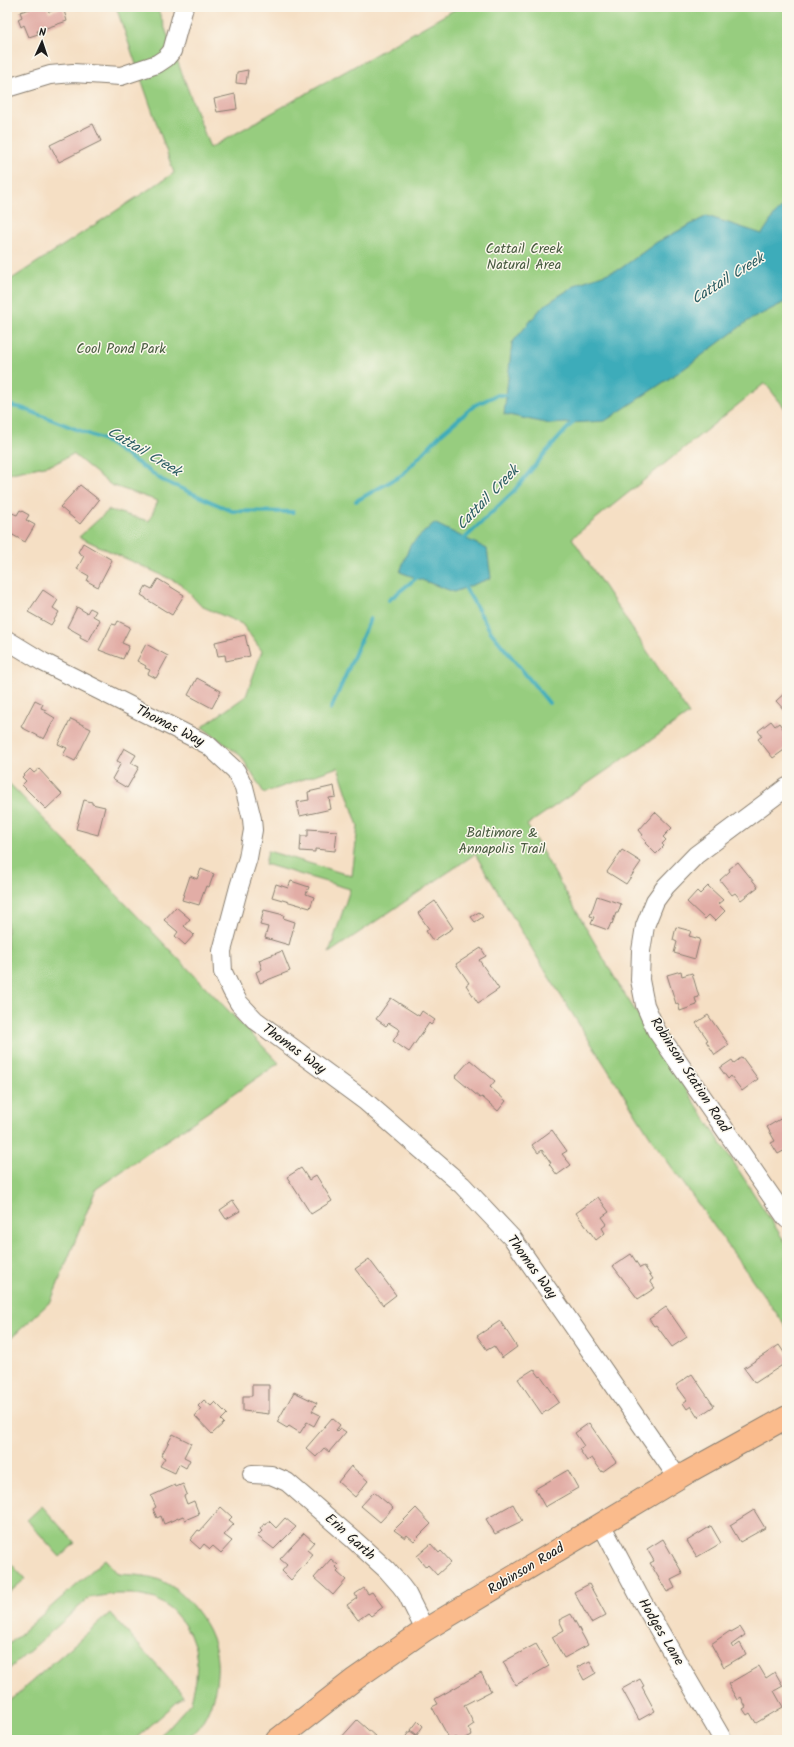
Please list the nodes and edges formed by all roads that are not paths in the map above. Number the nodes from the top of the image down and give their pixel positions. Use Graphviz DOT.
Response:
graph roads {
  1 [pos="184,7"];
  2 [pos="7,88"];
  3 [pos="7,640"];
  4 [pos="787,787"];
  5 [pos="787,1219"];
  6 [pos="787,1417"];
  7 [pos="252,1474"];
  8 [pos="678,1478"];
  9 [pos="602,1524"];
  10 [pos="425,1630"];
  11 [pos="282,1738"];
  12 [pos="723,1740"];
  1 -- 2 [label="street"];
  3 -- 8 [label="street, Thomas Way"];
  4 -- 5 [label="street, Robinson Station Road"];
  6 -- 8 [label="main road, Robinson Road"];
  7 -- 10 [label="street, Erin Garth"];
  8 -- 9 [label="main road, Robinson Road"];
  9 -- 10 [label="main road, Robinson Road"];
  9 -- 12 [label="street, Hodges Lane"];
  10 -- 11 [label="main road, Robinson Road"];
}
